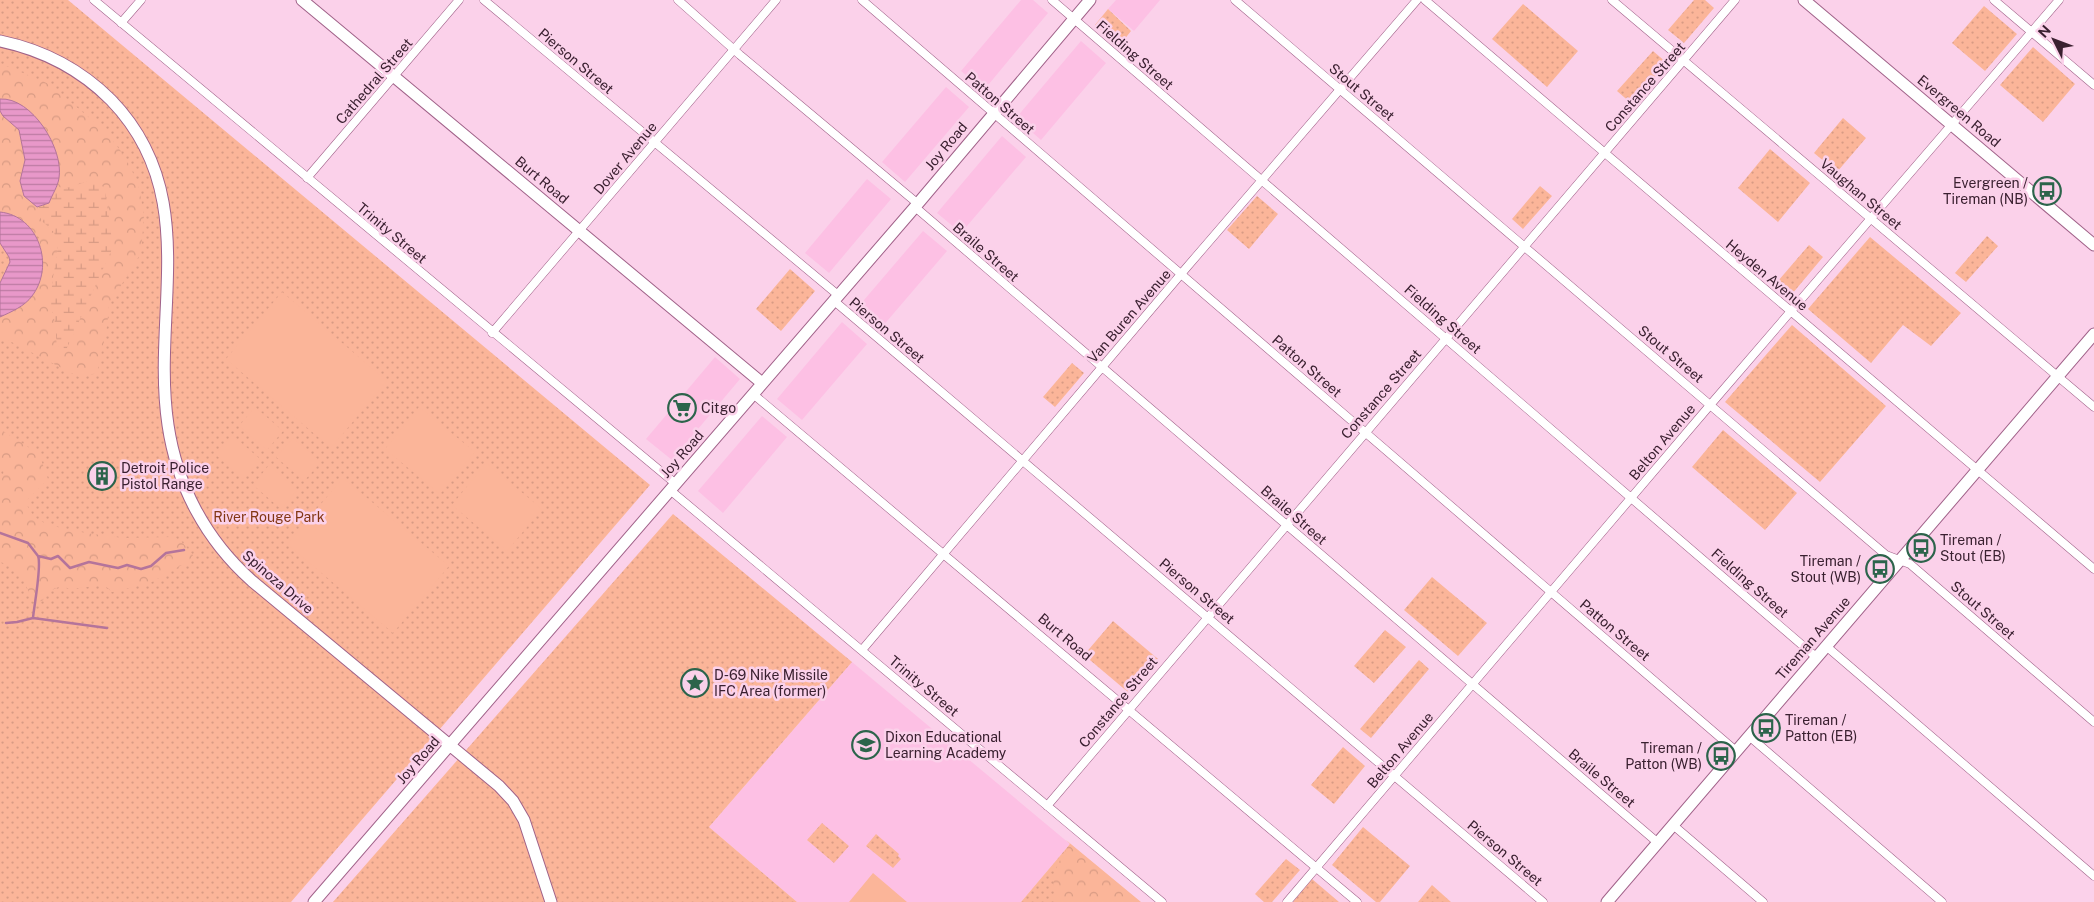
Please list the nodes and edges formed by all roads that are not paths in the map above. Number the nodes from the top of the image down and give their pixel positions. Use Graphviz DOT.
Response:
graph roads {
  1 [pos="94,0"];
  2 [pos="141,0"];
  3 [pos="302,0"];
  4 [pos="459,0"];
  5 [pos="484,0"];
  6 [pos="678,0"];
  7 [pos="776,0"];
  8 [pos="862,0"];
  9 [pos="1052,0"];
  10 [pos="1090,0"];
  11 [pos="1235,0"];
  12 [pos="1417,0"];
  13 [pos="1425,0"];
  14 [pos="1612,0"];
  15 [pos="1735,0"];
  16 [pos="1804,0"];
  17 [pos="1994,0"];
  18 [pos="2059,0"];
  19 [pos="1074,19"];
  20 [pos="122,23"];
  21 [pos="2032,32"];
  22 [pos="0,41"];
  23 [pos="734,50"];
  24 [pos="1684,60"];
  25 [pos="394,76"];
  26 [pos="2094,85"];
  27 [pos="1340,89"];
  28 [pos="993,114"];
  29 [pos="1951,124"];
  30 [pos="655,143"];
  31 [pos="1604,153"];
  32 [pos="307,178"];
  33 [pos="1262,180"];
  34 [pos="916,205"];
  35 [pos="1871,218"];
  36 [pos="579,231"];
  37 [pos="2094,245"];
  38 [pos="1524,246"];
  39 [pos="1181,275"];
  40 [pos="835,297"];
  41 [pos="1791,311"];
  42 [pos="492,333"];
  43 [pos="2094,334"];
  44 [pos="1445,337"];
  45 [pos="1101,368"];
  46 [pos="2058,376"];
  47 [pos="762,383"];
  48 [pos="753,394"];
  49 [pos="1711,404"];
  50 [pos="2094,407"];
  51 [pos="1364,432"];
  52 [pos="1022,460"];
  53 [pos="1978,469"];
  54 [pos="673,487"];
  55 [pos="1632,497"];
  56 [pos="1287,524"];
  57 [pos="944,555"];
  58 [pos="1900,560"];
  59 [pos="2094,569"];
  60 [pos="1550,591"];
  61 [pos="1208,616"];
  62 [pos="1826,646"];
  63 [pos="862,650"];
  64 [pos="1816,657"];
  65 [pos="1471,684"];
  66 [pos="1128,710"];
  67 [pos="2094,722"];
  68 [pos="1748,736"];
  69 [pos="451,745"];
  70 [pos="1736,751"];
  71 [pos="1394,776"];
  72 [pos="1047,806"];
  73 [pos="1673,825"];
  74 [pos="1657,842"];
  75 [pos="1316,868"];
  76 [pos="2094,876"];
  77 [pos="314,902"];
  78 [pos="551,902"];
  79 [pos="1162,902"];
  80 [pos="1287,902"];
  81 [pos="1357,902"];
  82 [pos="1543,902"];
  83 [pos="1607,902"];
  84 [pos="1763,902"];
  85 [pos="1942,902"];
  1 -- 20 [label="street, Trinity Street"];
  2 -- 20 [label="street"];
  3 -- 25 [label="street, Burt Road"];
  4 -- 25 [label="street, Cathedral Street"];
  5 -- 30 [label="street, Pierson Street"];
  6 -- 23 [label="street, Braile Street"];
  7 -- 23 [label="street, Dover Avenue"];
  8 -- 28 [label="street, Patton Street"];
  9 -- 19 [label="street, Fielding Street"];
  10 -- 19 [label="street, Joy Road"];
  11 -- 27 [label="street, Stout Street"];
  12 -- 27 [label="street, Van Buren Avenue"];
  13 -- 31 [label="street, Heyden Avenue"];
  14 -- 24 [label="street, Vaughan Street"];
  15 -- 24 [label="street, Constance Street"];
  16 -- 29 [label="street, Evergreen Road"];
  17 -- 21 [label="street"];
  18 -- 21 [label="street, Belton Avenue"];
  19 -- 28 [label="street, Joy Road"];
  19 -- 33 [label="street, Fielding Street"];
  20 -- 32 [label="street, Trinity Street"];
  21 -- 26 [label="street"];
  21 -- 29 [label="street, Belton Avenue"];
  22 -- 69 [label="street, Spinoza Drive"];
  23 -- 30 [label="street, Dover Avenue"];
  23 -- 34 [label="street, Braile Street"];
  24 -- 31 [label="street, Constance Street"];
  24 -- 35 [label="street, Vaughan Street"];
  25 -- 32 [label="street, Cathedral Street"];
  25 -- 36 [label="street, Burt Road"];
  27 -- 33 [label="street, Van Buren Avenue"];
  27 -- 38 [label="street, Stout Street"];
  28 -- 34 [label="street, Joy Road"];
  28 -- 39 [label="street, Patton Street"];
  29 -- 35 [label="street, Belton Avenue"];
  29 -- 37 [label="street, Evergreen Road"];
  30 -- 36 [label="street, Dover Avenue"];
  30 -- 40 [label="street, Pierson Street"];
  31 -- 38 [label="street, Constance Street"];
  31 -- 41 [label="street, Heyden Avenue"];
  32 -- 42 [label="street, Trinity Street"];
  33 -- 39 [label="street, Van Buren Avenue"];
  33 -- 44 [label="street, Fielding Street"];
  34 -- 40 [label="street, Joy Road"];
  34 -- 45 [label="street, Braile Street"];
  35 -- 41 [label="street, Belton Avenue"];
  35 -- 46 [label="street, Vaughan Street"];
  36 -- 42 [label="street, Dover Avenue"];
  36 -- 47 [label="street, Burt Road"];
  38 -- 44 [label="street, Constance Street"];
  38 -- 49 [label="street, Stout Street"];
  39 -- 45 [label="street, Van Buren Avenue"];
  39 -- 51 [label="street, Patton Street"];
  40 -- 47 [label="street, Joy Road"];
  40 -- 52 [label="street, Pierson Street"];
  41 -- 49 [label="street, Belton Avenue"];
  41 -- 53 [label="street, Heyden Avenue"];
  42 -- 54 [label="street, Trinity Street"];
  43 -- 46 [label="street, Tireman Avenue"];
  44 -- 51 [label="street, Constance Street"];
  44 -- 55 [label="street, Fielding Street"];
  45 -- 52 [label="street, Van Buren Avenue"];
  45 -- 56 [label="street, Braile Street"];
  46 -- 50 [label="street, Vaughan Street"];
  46 -- 53 [label="street, Tireman Avenue"];
  47 -- 48 [label="street, Joy Road"];
  48 -- 54 [label="street, Joy Road"];
  48 -- 57 [label="street, Burt Road"];
  49 -- 55 [label="street, Belton Avenue"];
  49 -- 58 [label="street, Stout Street"];
  51 -- 56 [label="street, Constance Street"];
  51 -- 60 [label="street, Patton Street"];
  52 -- 57 [label="street, Van Buren Avenue"];
  52 -- 61 [label="street, Pierson Street"];
  53 -- 58 [label="street, Tireman Avenue"];
  53 -- 59 [label="street, Heyden Avenue"];
  54 -- 63 [label="street, Trinity Street"];
  54 -- 69 [label="street, Joy Road"];
  55 -- 60 [label="street, Belton Avenue"];
  55 -- 64 [label="street, Fielding Street"];
  56 -- 61 [label="street, Constance Street"];
  56 -- 65 [label="street, Braile Street"];
  57 -- 63 [label="street, Van Buren Avenue"];
  57 -- 66 [label="street, Burt Road"];
  58 -- 62 [label="street, Tireman Avenue"];
  58 -- 67 [label="street, Stout Street"];
  60 -- 65 [label="street, Belton Avenue"];
  60 -- 70 [label="street, Patton Street"];
  61 -- 66 [label="street, Constance Street"];
  61 -- 71 [label="street, Pierson Street"];
  62 -- 64 [label="street, Tireman Avenue"];
  62 -- 76 [label="street"];
  63 -- 72 [label="street, Trinity Street"];
  64 -- 68 [label="street, Tireman Avenue"];
  65 -- 71 [label="street, Belton Avenue"];
  65 -- 74 [label="street, Braile Street"];
  66 -- 72 [label="street, Constance Street"];
  66 -- 75 [label="street, Burt Road"];
  68 -- 70 [label="street, Tireman Avenue"];
  68 -- 85 [label="street"];
  69 -- 77 [label="street, Joy Road"];
  69 -- 78 [label="street, Spinoza Drive"];
  70 -- 73 [label="street, Tireman Avenue"];
  71 -- 75 [label="street, Belton Avenue"];
  71 -- 82 [label="street, Pierson Street"];
  72 -- 79 [label="street, Trinity Street"];
  73 -- 74 [label="street, Tireman Avenue"];
  73 -- 84 [label="street"];
  74 -- 83 [label="street"];
  75 -- 80 [label="street, Belton Avenue"];
  75 -- 81 [label="street, Burt Road"];
}
